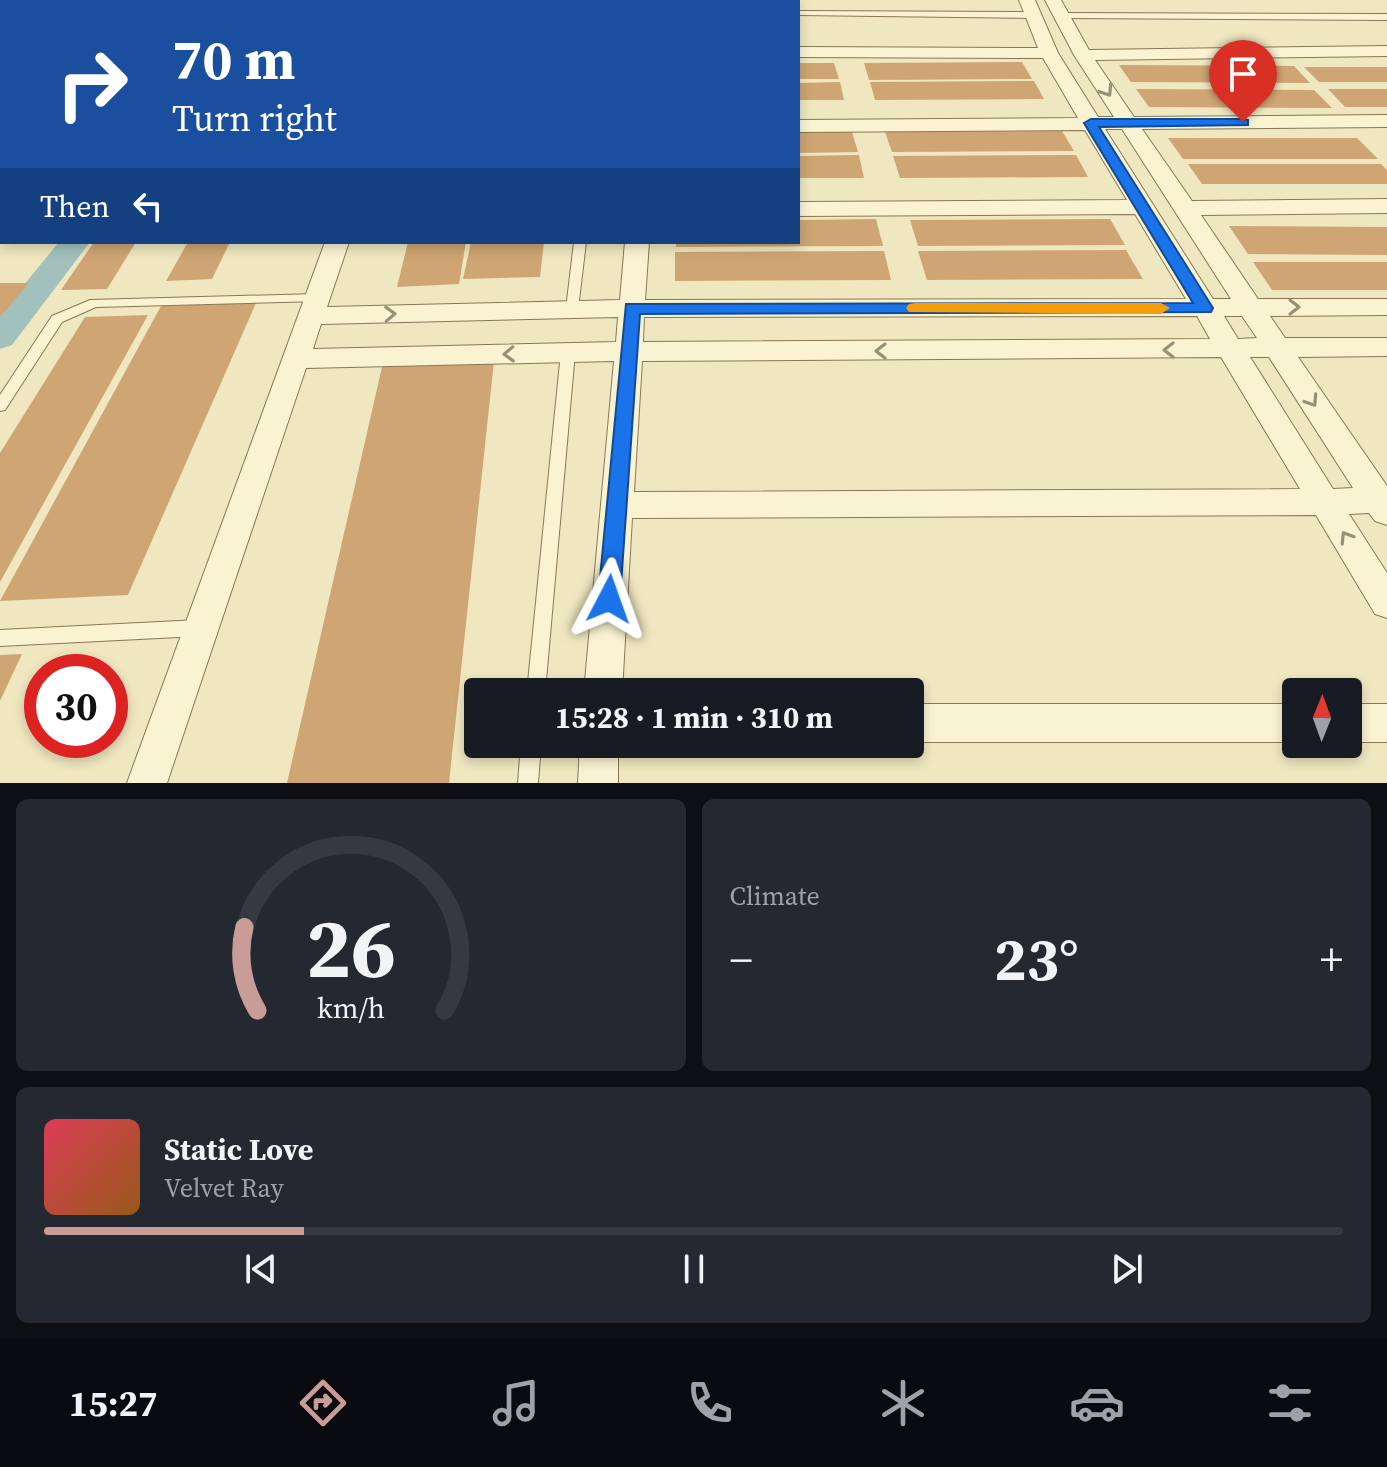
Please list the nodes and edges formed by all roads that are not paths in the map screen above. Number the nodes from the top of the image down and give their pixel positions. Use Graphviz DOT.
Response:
graph roads {
  1 [pos="1044,7"];
  2 [pos="800,13"];
  3 [pos="1387,17"];
  4 [pos="1387,51"];
  5 [pos="800,52"];
  6 [pos="1049,53"];
  7 [pos="1083,55"];
  8 [pos="1387,121"];
  9 [pos="1091,123"];
  10 [pos="1128,124"];
  11 [pos="800,126"];
  12 [pos="1387,206"];
  13 [pos="1141,207"];
  14 [pos="1184,208"];
  15 [pos="800,209"];
  16 [pos="336,244"];
  17 [pos="580,244"];
  18 [pos="637,244"];
  19 [pos="314,307"];
  20 [pos="1387,307"];
  21 [pos="632,308"];
  22 [pos="918,308"];
  23 [pos="1205,308"];
  24 [pos="1249,308"];
  25 [pos="572,309"];
  26 [pos="1387,347"];
  27 [pos="1277,348"];
  28 [pos="1230,350"];
  29 [pos="932,351"];
  30 [pos="568,352"];
  31 [pos="627,352"];
  32 [pos="294,359"];
  33 [pos="0,406"];
  34 [pos="1324,502"];
  35 [pos="1384,504"];
  36 [pos="616,505"];
  37 [pos="1387,603"];
  38 [pos="201,627"];
  39 [pos="0,638"];
  40 [pos="537,678"];
  41 [pos="604,678"];
  42 [pos="924,723"];
  43 [pos="1282,723"];
  44 [pos="1362,723"];
  45 [pos="1387,723"];
  46 [pos="530,758"];
  47 [pos="599,758"];
  48 [pos="147,783"];
  49 [pos="528,783"];
  50 [pos="598,783"];
  1 -- 2 [label="lane"];
  1 -- 3 [label="lane"];
  1 -- 6 [label="street"];
  1 -- 7 [label="street"];
  4 -- 7 [label="street"];
  5 -- 6 [label="street"];
  6 -- 9 [label="street"];
  7 -- 10 [label="street, one-way"];
  8 -- 10 [label="street"];
  9 -- 10 [label="street"];
  9 -- 11 [label="street"];
  9 -- 13 [label="street"];
  10 -- 14 [label="street"];
  12 -- 14 [label="street"];
  13 -- 15 [label="street"];
  13 -- 23 [label="street"];
  14 -- 24 [label="street"];
  16 -- 19 [label="street"];
  17 -- 25 [label="lane"];
  18 -- 21 [label="street"];
  19 -- 25 [label="street, one-way"];
  19 -- 32 [label="street"];
  19 -- 33 [label="lane"];
  24 -- 20 [label="street, one-way"];
  21 -- 22 [label="street"];
  21 -- 25 [label="street"];
  21 -- 31 [label="street"];
  22 -- 23 [label="street"];
  22 -- 29 [label="street"];
  23 -- 24 [label="street"];
  23 -- 28 [label="street"];
  24 -- 27 [label="street"];
  25 -- 30 [label="street"];
  26 -- 27 [label="street"];
  27 -- 28 [label="street"];
  27 -- 35 [label="street, one-way"];
  28 -- 29 [label="street, one-way"];
  28 -- 34 [label="street"];
  29 -- 31 [label="street, one-way"];
  30 -- 31 [label="street"];
  30 -- 32 [label="street, one-way"];
  30 -- 40 [label="lane"];
  31 -- 36 [label="street"];
  32 -- 38 [label="street"];
  34 -- 35 [label="street"];
  34 -- 36 [label="street"];
  37 -- 34 [label="street, one-way"];
  36 -- 41 [label="street"];
  38 -- 39 [label="lane"];
  38 -- 48 [label="street"];
  42 -- 43 [label="street"];
  44 -- 45 [label="street"];
  46 -- 49 [label="lane"];
  47 -- 50 [label="street"];
}
